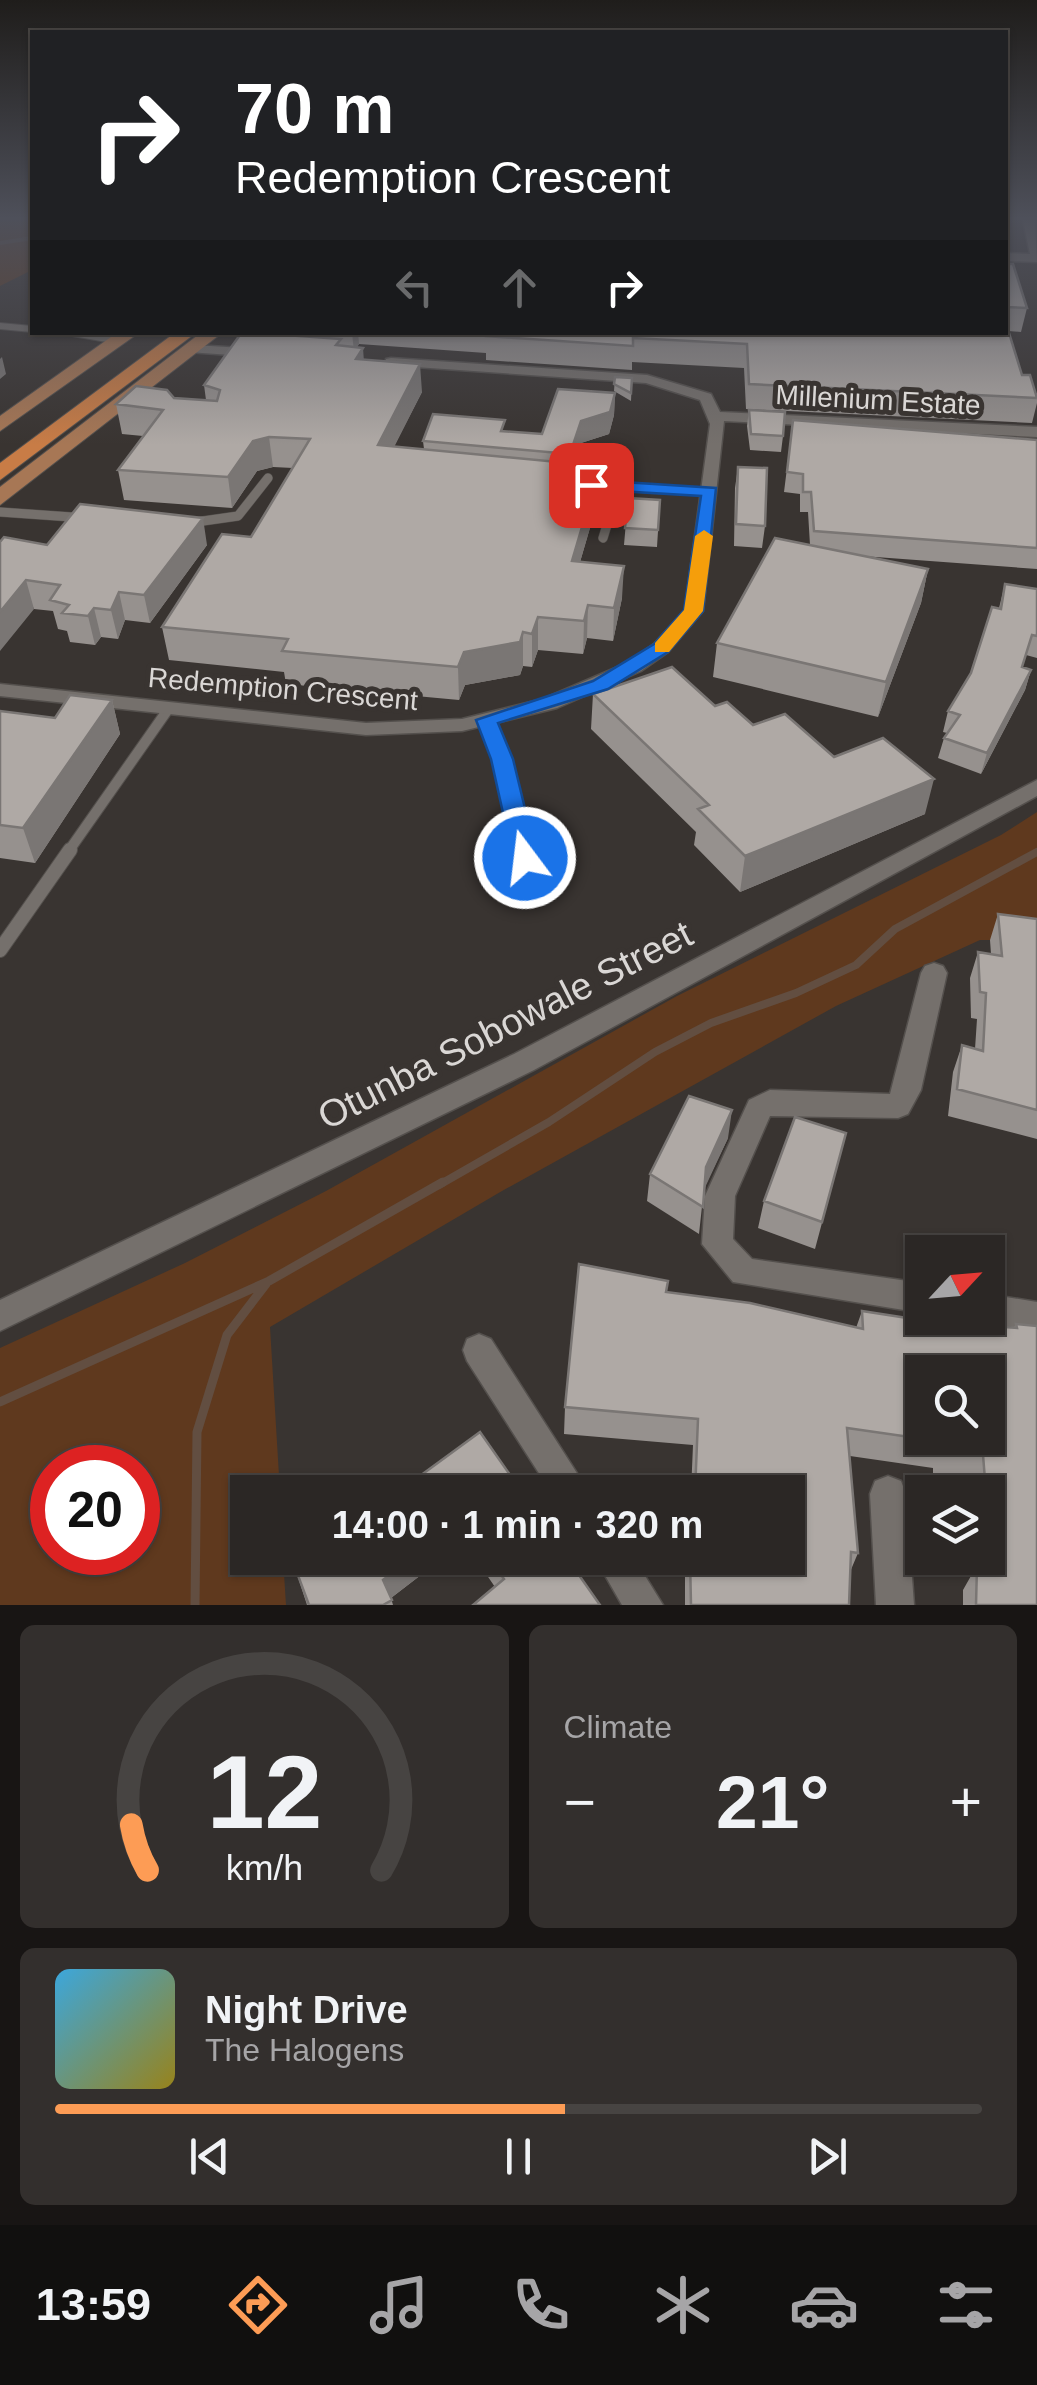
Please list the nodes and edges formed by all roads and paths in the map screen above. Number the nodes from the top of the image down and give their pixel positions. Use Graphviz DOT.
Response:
graph roads {
  1 [pos="0,326"];
  2 [pos="30,329"];
  3 [pos="155,335"];
  4 [pos="125,337"];
  5 [pos="190,341"];
  6 [pos="276,354"];
  7 [pos="372,361"];
  8 [pos="717,416"];
  9 [pos="0,425"];
  10 [pos="1037,432"];
  11 [pos="0,448"];
  12 [pos="0,473"];
  13 [pos="268,478"];
  14 [pos="569,484"];
  15 [pos="619,486"];
  16 [pos="710,492"];
  17 [pos="0,498"];
  18 [pos="0,512"];
  19 [pos="98,518"];
  20 [pos="177,522"];
  21 [pos="603,538"];
  22 [pos="0,690"];
  23 [pos="169,708"];
  24 [pos="486,720"];
  25 [pos="1037,787"];
  26 [pos="525,858"];
  27 [pos="0,950"];
  28 [pos="934,974"];
  29 [pos="905,1296"];
  30 [pos="1005,1312"];
  31 [pos="0,1316"];
  32 [pos="1037,1318"];
  33 [pos="479,1350"];
  34 [pos="560,1475"];
  35 [pos="888,1494"];
  36 [pos="624,1575"];
  37 [pos="644,1605"];
  38 [pos="894,1605"];
  1 -- 2 [label="lane"];
  3 -- 11 [label="highway"];
  4 -- 9 [label="main road"];
  5 -- 6 [label="street"];
  5 -- 12 [label="highway"];
  5 -- 17 [label="main road"];
  7 -- 8 [label="street"];
  8 -- 10 [label="street, Millenium Estate"];
  8 -- 16 [label="street, Redemption Crescent"];
  13 -- 20 [label="lane"];
  14 -- 15 [label="lane"];
  15 -- 16 [label="lane"];
  15 -- 21 [label="lane"];
  16 -- 24 [label="street, Redemption Crescent"];
  18 -- 19 [label="lane"];
  22 -- 23 [label="street, Redemption Crescent"];
  23 -- 24 [label="street, Redemption Crescent"];
  23 -- 27 [label="lane"];
  24 -- 26 [label="lane"];
  25 -- 31 [label="street, Otunba Sobowale Street"];
  28 -- 29 [label="street"];
  30 -- 32 [label="street"];
  33 -- 34 [label="street"];
  35 -- 38 [label="street"];
  36 -- 37 [label="street"];
}
